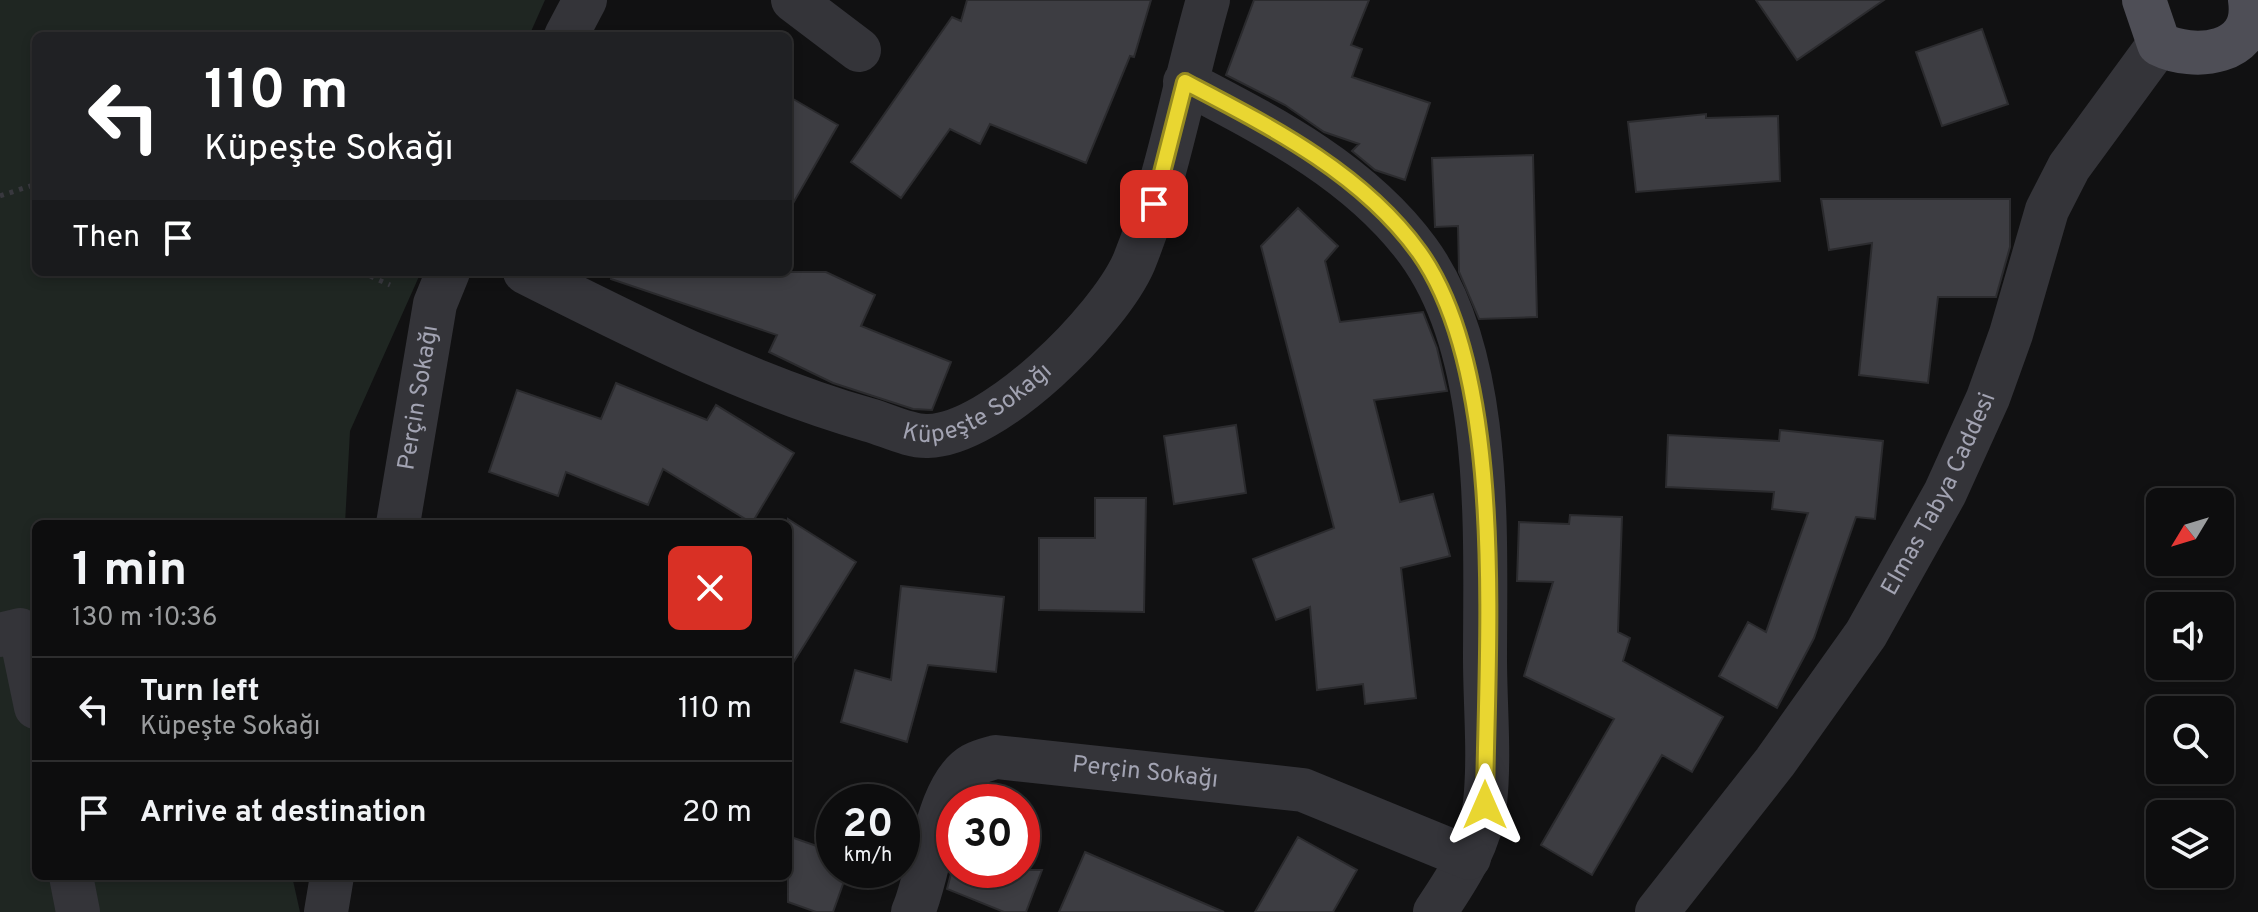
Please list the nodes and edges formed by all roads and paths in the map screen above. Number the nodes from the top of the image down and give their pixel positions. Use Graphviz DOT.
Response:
graph roads {
  1 [pos="585,0"];
  2 [pos="793,0"];
  3 [pos="1208,0"];
  4 [pos="2144,0"];
  5 [pos="2251,29"];
  6 [pos="568,32"];
  7 [pos="2159,44"];
  8 [pos="859,50"];
  9 [pos="1185,82"];
  10 [pos="32,185"];
  11 [pos="0,196"];
  12 [pos="446,276"];
  13 [pos="533,276"];
  14 [pos="399,520"];
  15 [pos="0,635"];
  16 [pos="32,688"];
  17 [pos="1469,858"];
  18 [pos="72,880"];
  19 [pos="331,880"];
  20 [pos="78,912"];
  21 [pos="326,912"];
  22 [pos="913,912"];
  23 [pos="1435,912"];
  24 [pos="1657,912"];
  1 -- 6 [label="street"];
  2 -- 8 [label="street"];
  3 -- 9 [label="street, Küpeşte Sokağı"];
  4 -- 7 [label="main road"];
  5 -- 7 [label="main road"];
  7 -- 24 [label="street, Elmas Tabya Caddesi"];
  9 -- 13 [label="street, Küpeşte Sokağı"];
  9 -- 17 [label="street"];
  10 -- 11 [label="path"];
  12 -- 14 [label="street, Perçin Sokağı"];
  15 -- 16 [label="street"];
  17 -- 22 [label="street, Perçin Sokağı"];
  17 -- 23 [label="street"];
  18 -- 20 [label="street"];
  19 -- 21 [label="street"];
}
